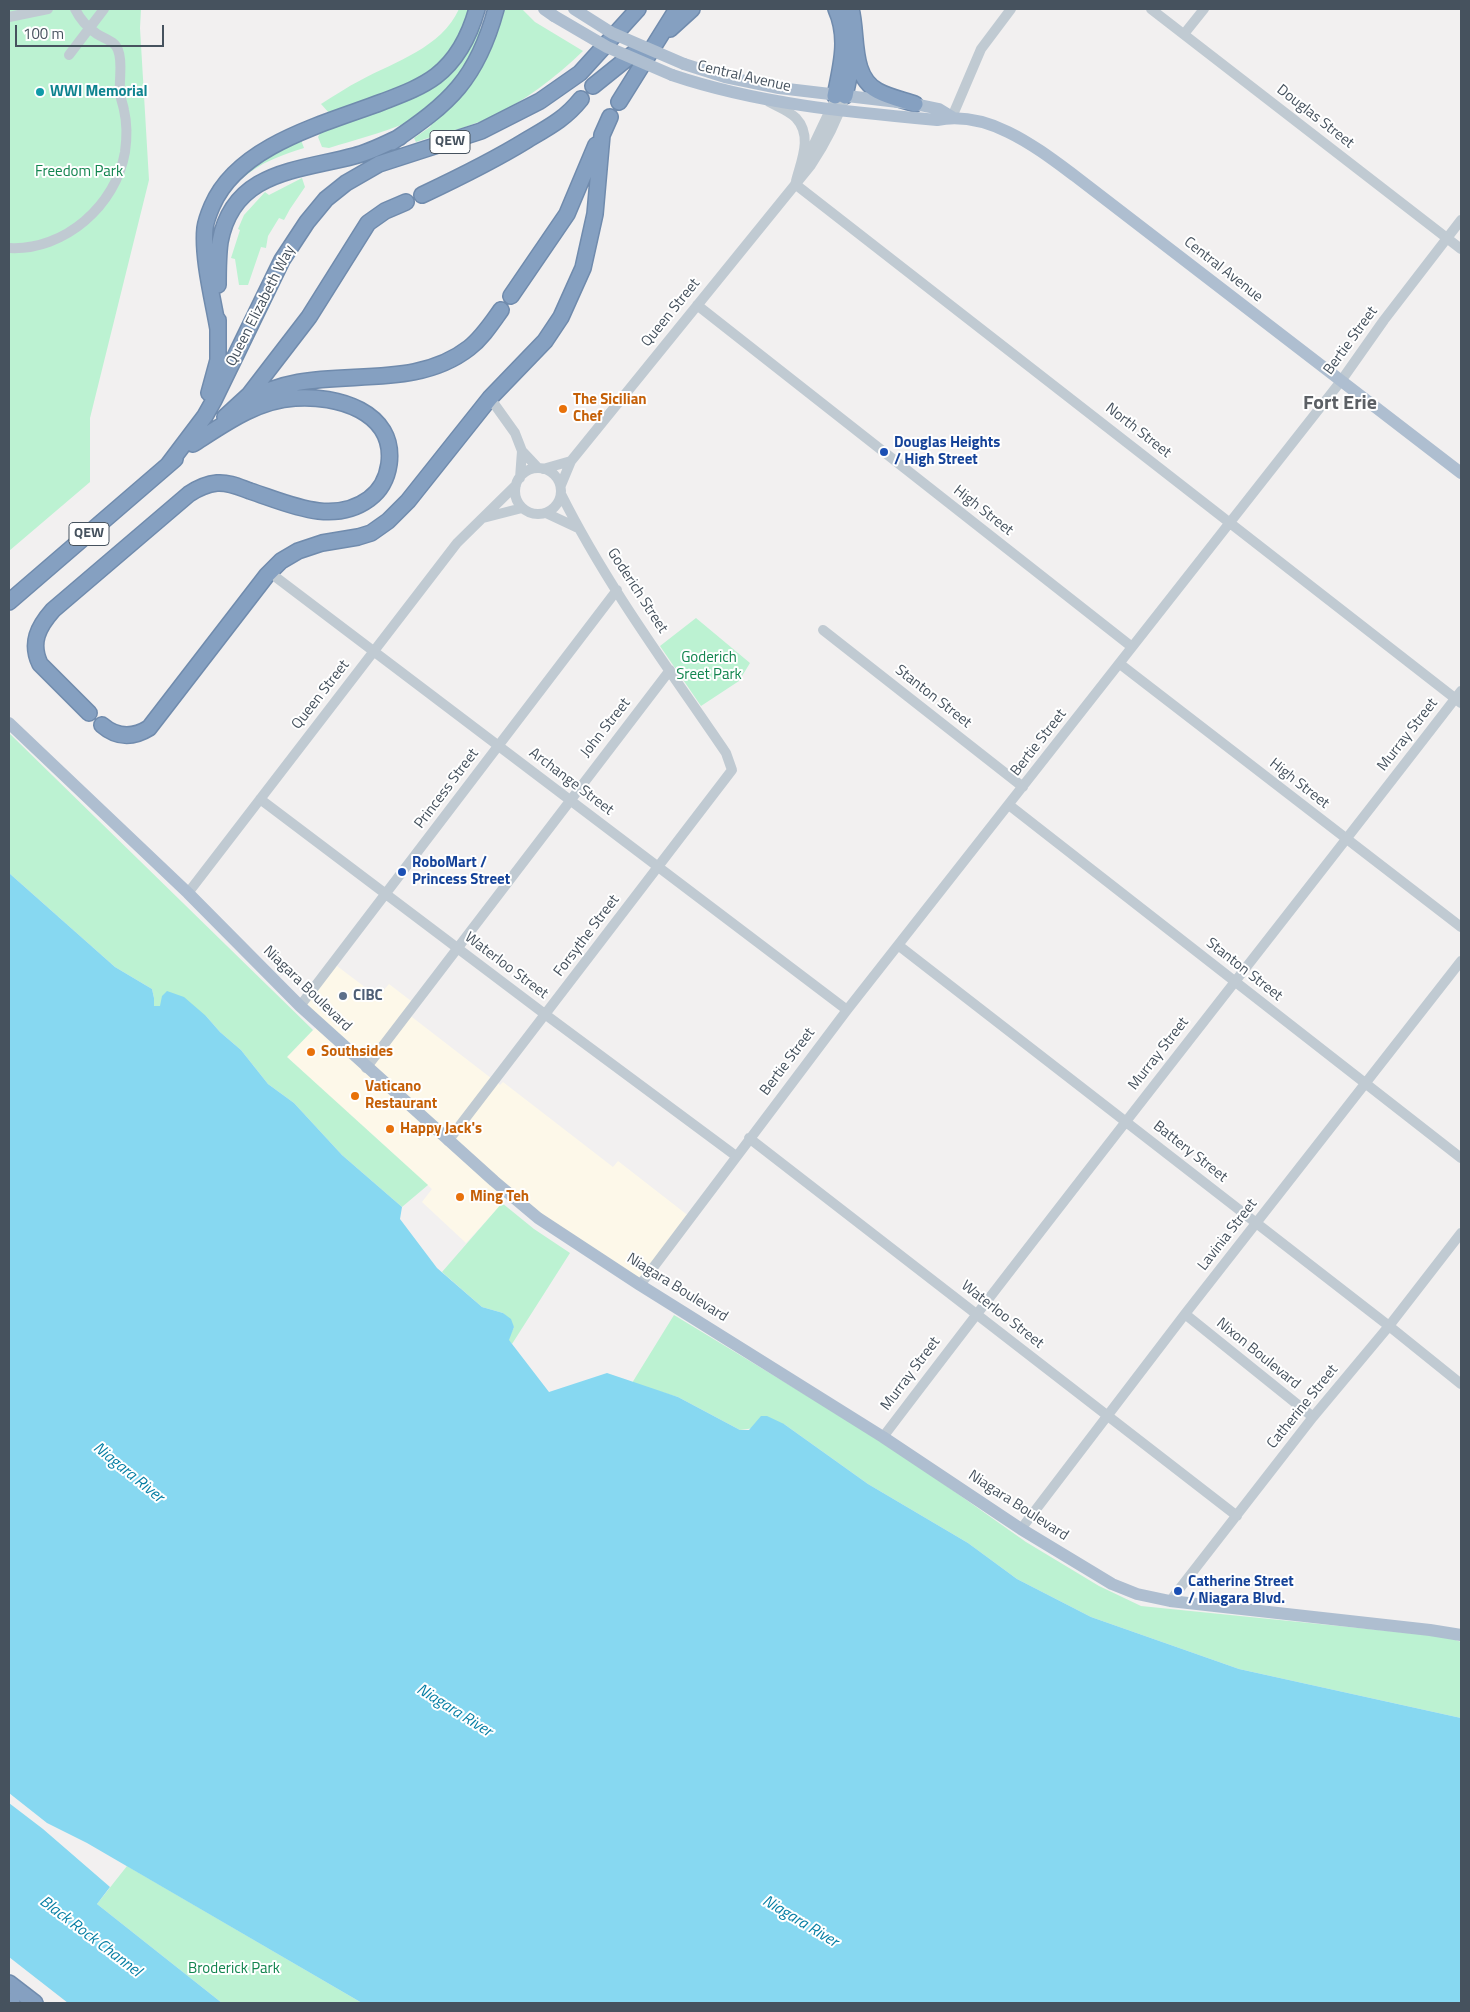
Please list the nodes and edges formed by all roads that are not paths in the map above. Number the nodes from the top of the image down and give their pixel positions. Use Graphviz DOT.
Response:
graph roads {
  1 [pos="48,9"];
  2 [pos="75,9"];
  3 [pos="104,9"];
  4 [pos="477,9"];
  5 [pos="496,9"];
  6 [pos="573,9"];
  7 [pos="638,9"];
  8 [pos="692,9"];
  9 [pos="836,9"];
  10 [pos="851,9"];
  11 [pos="1012,9"];
  12 [pos="1151,9"];
  13 [pos="1204,9"];
  14 [pos="674,12"];
  15 [pos="554,15"];
  16 [pos="9,17"];
  17 [pos="90,28"];
  18 [pos="856,34"];
  19 [pos="1184,34"];
  20 [pos="645,51"];
  21 [pos="69,55"];
  22 [pos="593,86"];
  23 [pos="582,99"];
  24 [pos="767,101"];
  25 [pos="618,102"];
  26 [pos="838,103"];
  27 [pos="915,104"];
  28 [pos="952,117"];
  29 [pos="400,137"];
  30 [pos="795,184"];
  31 [pos="422,195"];
  32 [pos="406,202"];
  33 [pos="1461,220"];
  34 [pos="1447,239"];
  35 [pos="9,248"];
  36 [pos="1461,249"];
  37 [pos="272,279"];
  38 [pos="511,296"];
  39 [pos="697,305"];
  40 [pos="501,310"];
  41 [pos="218,329"];
  42 [pos="1341,381"];
  43 [pos="490,398"];
  44 [pos="225,417"];
  45 [pos="192,439"];
  46 [pos="522,451"];
  47 [pos="570,461"];
  48 [pos="541,468"];
  49 [pos="1461,473"];
  50 [pos="518,481"];
  51 [pos="561,490"];
  52 [pos="522,508"];
  53 [pos="546,513"];
  54 [pos="482,518"];
  55 [pos="1230,521"];
  56 [pos="578,528"];
  57 [pos="277,578"];
  58 [pos="617,590"];
  59 [pos="9,602"];
  60 [pos="823,630"];
  61 [pos="1132,647"];
  62 [pos="374,651"];
  63 [pos="1120,664"];
  64 [pos="670,670"];
  65 [pos="1459,697"];
  66 [pos="89,713"];
  67 [pos="9,723"];
  68 [pos="102,725"];
  69 [pos="499,745"];
  70 [pos="730,772"];
  71 [pos="1024,787"];
  72 [pos="260,799"];
  73 [pos="570,800"];
  74 [pos="1009,805"];
  75 [pos="1347,840"];
  76 [pos="658,867"];
  77 [pos="188,893"];
  78 [pos="386,894"];
  79 [pos="1461,927"];
  80 [pos="898,945"];
  81 [pos="457,948"];
  82 [pos="1461,961"];
  83 [pos="1235,982"];
  84 [pos="300,1006"];
  85 [pos="846,1010"];
  86 [pos="546,1015"];
  87 [pos="366,1068"];
  88 [pos="1366,1084"];
  89 [pos="1125,1120"];
  90 [pos="749,1138"];
  91 [pos="448,1141"];
  92 [pos="736,1156"];
  93 [pos="1461,1158"];
  94 [pos="1256,1223"];
  95 [pos="1461,1233"];
  96 [pos="640,1285"];
  97 [pos="976,1314"];
  98 [pos="1185,1314"];
  99 [pos="1389,1326"];
  100 [pos="1461,1384"];
  101 [pos="1108,1416"];
  102 [pos="1313,1417"];
  103 [pos="883,1437"];
  104 [pos="1237,1516"];
  105 [pos="1021,1529"];
  106 [pos="1170,1601"];
  107 [pos="1461,1635"];
  108 [pos="9,1984"];
  109 [pos="9,2001"];
  110 [pos="12,2003"];
  111 [pos="35,2003"];
  1 -- 16 [label="street"];
  2 -- 17 [label="street"];
  3 -- 17 [label="street"];
  4 -- 41 [label="highway"];
  5 -- 29 [label="highway"];
  6 -- 15 [label="highway"];
  6 -- 26 [label="main road, Central Avenue, bridge"];
  7 -- 37 [label="highway, Queen Elizabeth Way / QEW"];
  8 -- 20 [label="highway"];
  9 -- 26 [label="highway"];
  10 -- 18 [label="highway"];
  11 -- 28 [label="street"];
  12 -- 19 [label="street, Douglas Street"];
  13 -- 19 [label="street"];
  14 -- 20 [label="highway"];
  14 -- 20 [label="highway"];
  15 -- 24 [label="main road, Central Avenue, bridge"];
  17 -- 21 [label="street"];
  17 -- 35 [label="street"];
  18 -- 26 [label="highway"];
  18 -- 27 [label="highway"];
  19 -- 34 [label="street, Douglas Street"];
  20 -- 22 [label="highway"];
  20 -- 25 [label="highway"];
  23 -- 31 [label="highway, QEW"];
  24 -- 26 [label="main road, Central Avenue"];
  24 -- 30 [label="street"];
  26 -- 27 [label="main road, Central Avenue"];
  26 -- 28 [label="main road, Central Avenue"];
  26 -- 30 [label="street, Queen Street"];
  27 -- 28 [label="main road, Central Avenue"];
  28 -- 42 [label="main road, Central Avenue"];
  29 -- 37 [label="highway"];
  29 -- 41 [label="highway"];
  30 -- 39 [label="street, Queen Street"];
  30 -- 55 [label="street, North Street"];
  32 -- 44 [label="highway, QEW"];
  33 -- 34 [label="street, Bertie Street"];
  34 -- 36 [label="street, Douglas Street"];
  34 -- 42 [label="street, Bertie Street"];
  37 -- 45 [label="highway, Queen Elizabeth Way / QEW"];
  38 -- 43 [label="highway"];
  39 -- 47 [label="street, Queen Street"];
  39 -- 61 [label="street, High Street"];
  40 -- 44 [label="highway, QEW"];
  41 -- 45 [label="highway"];
  42 -- 49 [label="main road, Central Avenue"];
  42 -- 55 [label="street, Bertie Street"];
  43 -- 46 [label="street"];
  43 -- 68 [label="highway"];
  44 -- 45 [label="highway, Queen Elizabeth Way / QEW"];
  45 -- 59 [label="highway, Queen Elizabeth Way / QEW"];
  45 -- 66 [label="highway"];
  46 -- 48 [label="street"];
  46 -- 50 [label="street"];
  47 -- 48 [label="street"];
  47 -- 51 [label="street, Queen Street"];
  48 -- 50 [label="street"];
  48 -- 51 [label="street"];
  50 -- 52 [label="street"];
  50 -- 54 [label="street, Queen Street"];
  51 -- 53 [label="street"];
  51 -- 56 [label="street, Goderich Street"];
  52 -- 53 [label="street"];
  52 -- 54 [label="street"];
  53 -- 56 [label="street"];
  54 -- 62 [label="street, Queen Street"];
  55 -- 61 [label="street, Bertie Street"];
  55 -- 65 [label="street, North Street"];
  56 -- 58 [label="street, Goderich Street"];
  57 -- 62 [label="street, Archange Street"];
  58 -- 64 [label="street, Goderich Street"];
  58 -- 69 [label="street, Princess Street"];
  60 -- 71 [label="street, Stanton Street"];
  61 -- 63 [label="street, Bertie Street"];
  62 -- 69 [label="street, Archange Street"];
  62 -- 72 [label="street, Queen Street"];
  63 -- 71 [label="street, Bertie Street"];
  63 -- 75 [label="street, High Street"];
  64 -- 70 [label="street, Goderich Street"];
  64 -- 73 [label="street, John Street"];
  65 -- 75 [label="street, Murray Street"];
  67 -- 77 [label="main road, Niagara Boulevard"];
  69 -- 73 [label="street, Archange Street"];
  69 -- 78 [label="street, Princess Street"];
  70 -- 76 [label="street, Forsythe Street"];
  71 -- 74 [label="street, Bertie Street"];
  72 -- 77 [label="street, Queen Street"];
  72 -- 78 [label="street, Waterloo Street"];
  73 -- 76 [label="street, Archange Street"];
  73 -- 81 [label="street, John Street"];
  74 -- 80 [label="street, Bertie Street"];
  74 -- 83 [label="street, Stanton Street"];
  75 -- 79 [label="street, High Street"];
  75 -- 83 [label="street, Murray Street"];
  76 -- 85 [label="street, Archange Street"];
  76 -- 86 [label="street, Forsythe Street"];
  77 -- 84 [label="main road, Niagara Boulevard"];
  78 -- 81 [label="street, Waterloo Street"];
  78 -- 84 [label="street, Princess Street"];
  80 -- 85 [label="street, Bertie Street"];
  80 -- 89 [label="street, Battery Street"];
  81 -- 86 [label="street, Waterloo Street"];
  81 -- 87 [label="street, John Street"];
  82 -- 88 [label="street, Lavinia Street"];
  83 -- 88 [label="street, Stanton Street"];
  83 -- 89 [label="street, Murray Street"];
  84 -- 87 [label="main road, Niagara Boulevard"];
  85 -- 90 [label="street, Bertie Street"];
  86 -- 91 [label="street, Forsythe Street"];
  86 -- 92 [label="street, Waterloo Street"];
  87 -- 91 [label="main road, Niagara Boulevard"];
  88 -- 93 [label="street, Stanton Street"];
  88 -- 94 [label="street, Lavinia Street"];
  89 -- 94 [label="street, Battery Street"];
  89 -- 97 [label="street, Murray Street"];
  90 -- 92 [label="street, Bertie Street"];
  90 -- 97 [label="street, Waterloo Street"];
  91 -- 96 [label="main road, Niagara Boulevard"];
  92 -- 96 [label="street, Bertie Street"];
  94 -- 98 [label="street, Lavinia Street"];
  94 -- 99 [label="street, Battery Street"];
  95 -- 99 [label="street, Catherine Street"];
  96 -- 103 [label="main road, Niagara Boulevard"];
  97 -- 101 [label="street, Waterloo Street"];
  97 -- 103 [label="street, Murray Street"];
  98 -- 101 [label="street, Lavinia Street"];
  98 -- 102 [label="street, Nixon Boulevard"];
  99 -- 100 [label="street, Battery Street"];
  99 -- 102 [label="street, Catherine Street"];
  101 -- 104 [label="street, Waterloo Street"];
  101 -- 105 [label="street, Lavinia Street"];
  102 -- 104 [label="street, Catherine Street"];
  103 -- 105 [label="main road, Niagara Boulevard"];
  104 -- 106 [label="street, Catherine Street"];
  105 -- 106 [label="main road, Niagara Boulevard"];
  106 -- 107 [label="main road, Niagara Boulevard"];
  108 -- 111 [label="highway"];
  109 -- 110 [label="highway"];
}
